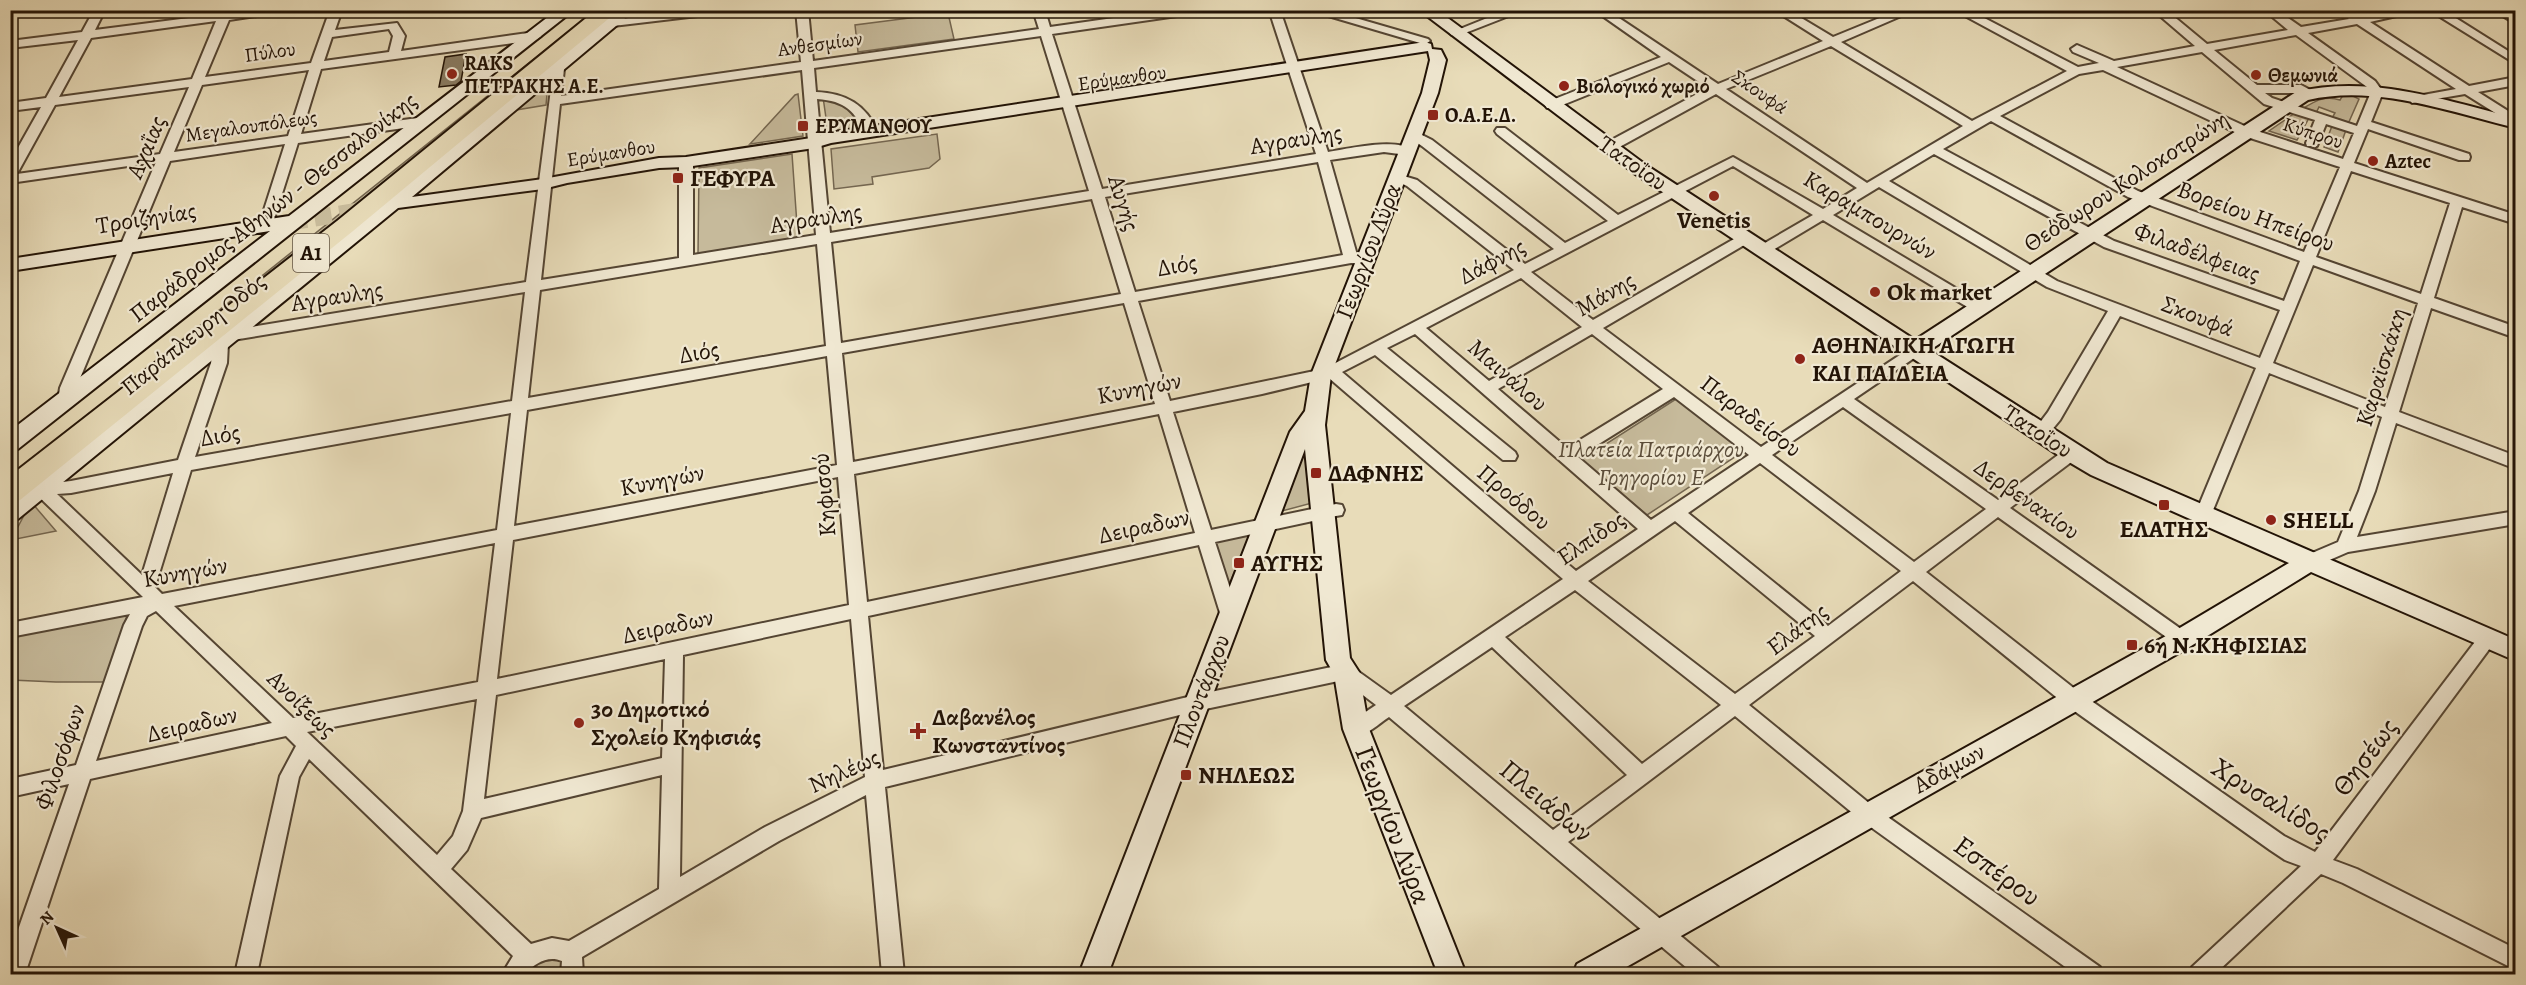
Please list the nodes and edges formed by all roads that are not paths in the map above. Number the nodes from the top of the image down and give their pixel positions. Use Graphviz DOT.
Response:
graph roads {
  1 [pos="100,10"];
  2 [pos="277,10"];
  3 [pos="336,10"];
  4 [pos="567,10"];
  5 [pos="585,10"];
  6 [pos="628,10"];
  7 [pos="723,10"];
  8 [pos="802,10"];
  9 [pos="1039,10"];
  10 [pos="1198,10"];
  11 [pos="1257,10"];
  12 [pos="1313,10"];
  13 [pos="1426,10"];
  14 [pos="1519,10"];
  15 [pos="1599,10"];
  16 [pos="1779,10"];
  17 [pos="1910,10"];
  18 [pos="1959,10"];
  19 [pos="2158,10"];
  20 [pos="2269,10"];
  21 [pos="2343,10"];
  22 [pos="2418,10"];
  23 [pos="2434,10"];
  24 [pos="2498,10"];
  25 [pos="1282,12"];
  26 [pos="226,14"];
  27 [pos="611,17"];
  28 [pos="2359,21"];
  29 [pos="2516,21"];
  30 [pos="1453,31"];
  31 [pos="2299,31"];
  32 [pos="1046,32"];
  33 [pos="328,34"];
  34 [pos="86,36"];
  35 [pos="535,36"];
  36 [pos="1833,42"];
  37 [pos="10,45"];
  38 [pos="1472,45"];
  39 [pos="1434,48"];
  40 [pos="2205,48"];
  41 [pos="2077,49"];
  42 [pos="394,55"];
  43 [pos="1671,57"];
  44 [pos="2516,62"];
  45 [pos="807,65"];
  46 [pos="2108,65"];
  47 [pos="316,66"];
  48 [pos="558,69"];
  49 [pos="2076,71"];
  50 [pos="1294,72"];
  51 [pos="2516,81"];
  52 [pos="197,82"];
  53 [pos="1718,88"];
  54 [pos="2254,89"];
  55 [pos="2465,91"];
  56 [pos="2377,92"];
  57 [pos="2310,93"];
  58 [pos="810,95"];
  59 [pos="2416,100"];
  60 [pos="554,101"];
  61 [pos="50,102"];
  62 [pos="1069,105"];
  63 [pos="1551,105"];
  64 [pos="10,107"];
  65 [pos="2284,108"];
  66 [pos="1991,116"];
  67 [pos="2322,119"];
  68 [pos="425,121"];
  69 [pos="2516,122"];
  70 [pos="1972,126"];
  71 [pos="2362,128"];
  72 [pos="1501,131"];
  73 [pos="872,132"];
  74 [pos="2246,132"];
  75 [pos="292,140"];
  76 [pos="814,143"];
  77 [pos="1410,144"];
  78 [pos="1609,147"];
  79 [pos="2311,147"];
  80 [pos="1934,149"];
  81 [pos="1323,157"];
  82 [pos="2464,157"];
  83 [pos="166,158"];
  84 [pos="1737,161"];
  85 [pos="686,162"];
  86 [pos="2347,165"];
  87 [pos="10,177"];
  88 [pos="1396,178"];
  89 [pos="543,184"];
  90 [pos="1873,185"];
  91 [pos="1673,191"];
  92 [pos="1097,193"];
  93 [pos="2144,199"];
  94 [pos="2457,201"];
  95 [pos="403,204"];
  96 [pos="270,213"];
  97 [pos="1824,214"];
  98 [pos="2516,220"];
  99 [pos="1617,221"];
  100 [pos="290,222"];
  101 [pos="2090,235"];
  102 [pos="1746,238"];
  103 [pos="824,239"];
  104 [pos="128,247"];
  105 [pos="1562,248"];
  106 [pos="1763,250"];
  107 [pos="2308,258"];
  108 [pos="1358,260"];
  109 [pos="686,261"];
  110 [pos="10,265"];
  111 [pos="1521,271"];
  112 [pos="2032,273"];
  113 [pos="532,287"];
  114 [pos="1129,296"];
  115 [pos="2426,300"];
  116 [pos="1979,308"];
  117 [pos="2117,308"];
  118 [pos="2288,308"];
  119 [pos="1416,327"];
  120 [pos="1593,327"];
  121 [pos="2516,333"];
  122 [pos="227,339"];
  123 [pos="1377,348"];
  124 [pos="834,350"];
  125 [pos="1915,350"];
  126 [pos="2264,365"];
  127 [pos="1327,373"];
  128 [pos="1487,389"];
  129 [pos="1675,389"];
  130 [pos="1843,399"];
  131 [pos="66,400"];
  132 [pos="519,406"];
  133 [pos="1164,408"];
  134 [pos="1316,412"];
  135 [pos="2390,413"];
  136 [pos="2040,433"];
  137 [pos="10,443"];
  138 [pos="2072,453"];
  139 [pos="1761,454"];
  140 [pos="1509,456"];
  141 [pos="1566,457"];
  142 [pos="2516,463"];
  143 [pos="184,465"];
  144 [pos="10,466"];
  145 [pos="845,469"];
  146 [pos="41,489"];
  147 [pos="10,492"];
  148 [pos="1998,507"];
  149 [pos="1329,511"];
  150 [pos="1675,512"];
  151 [pos="10,513"];
  152 [pos="2203,515"];
  153 [pos="2516,517"];
  154 [pos="1267,524"];
  155 [pos="1650,529"];
  156 [pos="505,534"];
  157 [pos="1205,537"];
  158 [pos="2345,546"];
  159 [pos="2311,561"];
  160 [pos="1913,571"];
  161 [pos="1575,580"];
  162 [pos="151,595"];
  163 [pos="859,610"];
  164 [pos="1230,616"];
  165 [pos="10,630"];
  166 [pos="1492,636"];
  167 [pos="1828,636"];
  168 [pos="2182,639"];
  169 [pos="2487,639"];
  170 [pos="674,649"];
  171 [pos="2516,651"];
  172 [pos="1346,672"];
  173 [pos="486,689"];
  174 [pos="2073,699"];
  175 [pos="1196,703"];
  176 [pos="1389,705"];
  177 [pos="1735,705"];
  178 [pos="289,727"];
  179 [pos="1356,729"];
  180 [pos="307,744"];
  181 [pos="673,764"];
  182 [pos="81,774"];
  183 [pos="1642,776"];
  184 [pos="875,781"];
  185 [pos="10,788"];
  186 [pos="473,811"];
  187 [pos="1868,814"];
  188 [pos="1551,843"];
  189 [pos="2318,864"];
  190 [pos="437,869"];
  191 [pos="669,894"];
  192 [pos="1662,933"];
  193 [pos="569,953"];
  194 [pos="528,956"];
  195 [pos="2516,960"];
  196 [pos="14,975"];
  197 [pos="246,975"];
  198 [pos="513,975"];
  199 [pos="572,975"];
  200 [pos="893,975"];
  201 [pos="1094,975"];
  202 [pos="1452,975"];
  203 [pos="1587,975"];
  204 [pos="1710,975"];
  205 [pos="2092,975"];
  206 [pos="2200,975"];
  1 -- 34 [label="street"];
  2 -- 26 [label="street"];
  3 -- 33 [label="street"];
  4 -- 35 [label="main road, Παράδρομος Αθηνών - Θεσσαλονίκης"];
  5 -- 144 [label="highway, Α1"];
  6 -- 27 [label="main road, Παράπλευρη Οδός"];
  7 -- 27 [label="street"];
  8 -- 45 [label="street, Κηφισού"];
  9 -- 32 [label="street, Αυγής"];
  10 -- 32 [label="street, Ανθεσμίων"];
  11 -- 25 [label="street"];
  12 -- 39 [label="street"];
  13 -- 30 [label="main road, Τατοΐου"];
  14 -- 30 [label="street"];
  15 -- 43 [label="street, Σκουφά"];
  16 -- 36 [label="street"];
  17 -- 36 [label="street"];
  18 -- 49 [label="street"];
  19 -- 40 [label="street"];
  20 -- 31 [label="street"];
  21 -- 28 [label="street"];
  22 -- 28 [label="street"];
  23 -- 44 [label="street"];
  24 -- 29 [label="street"];
  25 -- 50 [label="street"];
  26 -- 34 [label="street"];
  26 -- 52 [label="street, Αχαΐας"];
  27 -- 48 [label="main road, Παράπλευρη Οδός"];
  27 -- 147 [label="highway, Α1"];
  28 -- 31 [label="street"];
  28 -- 55 [label="street"];
  30 -- 38 [label="main road, Τατοΐου"];
  30 -- 39 [label="main road"];
  31 -- 40 [label="street"];
  31 -- 56 [label="street"];
  32 -- 45 [label="street, Ανθεσμίων"];
  32 -- 62 [label="street, Αυγής"];
  33 -- 42 [label="street"];
  33 -- 47 [label="street"];
  34 -- 37 [label="street"];
  34 -- 61 [label="street"];
  35 -- 42 [label="street, Πύλου"];
  35 -- 68 [label="main road, Παράδρομος Αθηνών - Θεσσαλονίκης"];
  36 -- 53 [label="street"];
  36 -- 70 [label="street"];
  38 -- 39 [label="main road, Ερύμανθου"];
  38 -- 63 [label="main road, Τατοΐου"];
  39 -- 50 [label="main road, Ερύμανθου"];
  39 -- 77 [label="main road, Γεωργίου Λύρα"];
  40 -- 46 [label="street"];
  40 -- 54 [label="street"];
  41 -- 46 [label="street, Κύπρου"];
  42 -- 47 [label="street, Πύλου"];
  43 -- 53 [label="street, Σκουφά"];
  43 -- 63 [label="street"];
  45 -- 58 [label="street, Κηφισού"];
  45 -- 60 [label="street, Ανθεσμίων"];
  46 -- 49 [label="street"];
  46 -- 74 [label="street, Κύπρου"];
  47 -- 52 [label="street, Πύλου"];
  47 -- 75 [label="street"];
  48 -- 60 [label="street"];
  48 -- 122 [label="main road, Παράπλευρη Οδός"];
  49 -- 66 [label="street"];
  50 -- 62 [label="main road, Ερύμανθου"];
  50 -- 81 [label="street"];
  51 -- 55 [label="street"];
  52 -- 61 [label="street, Πύλου"];
  52 -- 83 [label="street, Αχαΐας"];
  53 -- 78 [label="street"];
  53 -- 90 [label="street, Σκουφά"];
  54 -- 57 [label="street"];
  54 -- 65 [label="street"];
  55 -- 59 [label="street"];
  55 -- 69 [label="street"];
  56 -- 57 [label="main road, Θεόδωρου Κολοκοτρώνη"];
  56 -- 59 [label="main road, Θεόδωρου Κολοκοτρώνη"];
  56 -- 71 [label="street"];
  57 -- 65 [label="main road, Θεόδωρου Κολοκοτρώνη"];
  58 -- 73 [label="street"];
  58 -- 76 [label="street, Κηφισού"];
  59 -- 69 [label="main road, Θεόδωρου Κολοκοτρώνη"];
  60 -- 89 [label="street"];
  61 -- 64 [label="street, Πύλου"];
  61 -- 87 [label="street"];
  62 -- 73 [label="main road, Ερύμανθου"];
  62 -- 76 [label="main road, Ερύμανθου"];
  62 -- 92 [label="street, Αυγής"];
  63 -- 78 [label="main road, Τατοΐου"];
  65 -- 67 [label="street"];
  65 -- 74 [label="main road, Θεόδωρου Κολοκοτρώνη"];
  66 -- 70 [label="street"];
  66 -- 93 [label="street, Βορείου Ηπείρου"];
  67 -- 71 [label="street"];
  67 -- 79 [label="street"];
  68 -- 75 [label="street, Μεγαλουπόλεως"];
  68 -- 131 [label="main road, Παράδρομος Αθηνών - Θεσσαλονίκης"];
  70 -- 80 [label="street"];
  71 -- 82 [label="street"];
  71 -- 86 [label="street"];
  72 -- 99 [label="street"];
  73 -- 76 [label="main road, Ερύμανθου"];
  74 -- 79 [label="street, Κύπρου"];
  74 -- 93 [label="main road, Θεόδωρου Κολοκοτρώνη"];
  75 -- 83 [label="street, Μεγαλουπόλεως"];
  75 -- 96 [label="street"];
  76 -- 85 [label="main road, Ερύμανθου"];
  76 -- 103 [label="street, Κηφισού"];
  77 -- 81 [label="street, Αγραυλης"];
  77 -- 88 [label="main road, Γεωργίου Λύρα"];
  77 -- 105 [label="street"];
  78 -- 91 [label="main road, Τατοΐου"];
  79 -- 86 [label="street, Κύπρου"];
  80 -- 90 [label="street"];
  80 -- 101 [label="street, Φιλαδέλφειας"];
  81 -- 92 [label="street, Αγραυλης"];
  81 -- 108 [label="street"];
  83 -- 87 [label="street, Μεγαλουπόλεως"];
  83 -- 104 [label="street, Αχαΐας"];
  84 -- 91 [label="street, Δάφνης"];
  84 -- 97 [label="street, Καραμπουρνών"];
  85 -- 89 [label="main road, Ερύμανθου"];
  85 -- 109 [label="street"];
  86 -- 94 [label="street, Κύπρου"];
  86 -- 107 [label="street"];
  88 -- 108 [label="main road, Γεωργίου Λύρα"];
  88 -- 111 [label="street, Παραδείσου"];
  89 -- 95 [label="main road, Ερύμανθου"];
  89 -- 113 [label="street"];
  90 -- 97 [label="street"];
  90 -- 112 [label="street, Σκουφά"];
  91 -- 99 [label="street, Δάφνης"];
  91 -- 102 [label="main road, Τατοΐου"];
  92 -- 103 [label="street, Αγραυλης"];
  92 -- 114 [label="street, Αυγής"];
  93 -- 101 [label="main road, Θεόδωρου Κολοκοτρώνη"];
  93 -- 107 [label="street, Βορείου Ηπείρου"];
  94 -- 98 [label="street, Κύπρου"];
  94 -- 115 [label="street, Καραϊσκάκη"];
  97 -- 106 [label="street"];
  97 -- 116 [label="street, Καραμπουρνών"];
  99 -- 105 [label="street, Δάφνης"];
  100 -- 104 [label="main road, Τροιζηνίας"];
  101 -- 112 [label="main road, Θεόδωρου Κολοκοτρώνη"];
  101 -- 118 [label="street, Φιλαδέλφειας"];
  102 -- 106 [label="main road, Τατοΐου"];
  102 -- 120 [label="street, Μάνης"];
  103 -- 109 [label="street, Αγραυλης"];
  103 -- 124 [label="street, Κηφισού"];
  104 -- 110 [label="main road, Τροιζηνίας"];
  104 -- 131 [label="street, Αχαΐας"];
  105 -- 111 [label="street, Δάφνης"];
  106 -- 125 [label="main road, Τατοΐου"];
  107 -- 115 [label="street, Βορείου Ηπείρου"];
  107 -- 118 [label="street"];
  108 -- 114 [label="street, Διός"];
  108 -- 127 [label="main road, Γεωργίου Λύρα"];
  109 -- 113 [label="street, Αγραυλης"];
  111 -- 119 [label="street, Δάφνης"];
  111 -- 120 [label="street, Παραδείσου"];
  112 -- 116 [label="main road, Θεόδωρου Κολοκοτρώνη"];
  112 -- 117 [label="street, Σκουφά"];
  113 -- 122 [label="street, Αγραυλης"];
  113 -- 132 [label="street"];
  114 -- 124 [label="street, Διός"];
  114 -- 133 [label="street, Αυγής"];
  115 -- 121 [label="street, Βορείου Ηπείρου"];
  115 -- 135 [label="street, Καραϊσκάκη"];
  116 -- 125 [label="main road, Θεόδωρου Κολοκοτρώνη"];
  117 -- 126 [label="street, Σκουφά"];
  117 -- 136 [label="street"];
  118 -- 126 [label="street"];
  119 -- 123 [label="street, Δάφνης"];
  119 -- 128 [label="street, Μαινάλου"];
  120 -- 128 [label="street, Μάνης"];
  120 -- 129 [label="street, Παραδείσου"];
  122 -- 143 [label="street, Φιλοσόφων"];
  122 -- 146 [label="main road, Παράπλευρη Οδός"];
  123 -- 127 [label="street, Δάφνης"];
  123 -- 140 [label="street"];
  124 -- 132 [label="street, Διός"];
  124 -- 145 [label="street, Κηφισού"];
  125 -- 130 [label="street, Ελπίδος"];
  125 -- 136 [label="main road, Τατοΐου"];
  126 -- 135 [label="street, Σκουφά"];
  126 -- 152 [label="street"];
  127 -- 133 [label="street, Κυνηγών"];
  127 -- 134 [label="main road, Γεωργίου Λύρα"];
  127 -- 161 [label="street, Προόδου"];
  128 -- 141 [label="street, Μαινάλου"];
  129 -- 139 [label="street, Παραδείσου"];
  129 -- 141 [label="street"];
  130 -- 139 [label="street, Ελπίδος"];
  130 -- 148 [label="street, Δερβενακίου"];
  131 -- 137 [label="main road, Παράδρομος Αθηνών - Θεσσαλονίκης"];
  132 -- 143 [label="street, Διός"];
  132 -- 156 [label="street"];
  133 -- 145 [label="street, Κυνηγών"];
  133 -- 157 [label="street, Αυγής"];
  134 -- 149 [label="main road, Γεωργίου Λύρα"];
  134 -- 154 [label="main road, Πλουτάρχου"];
  135 -- 142 [label="street, Σκουφά"];
  135 -- 158 [label="street, Καραϊσκάκη"];
  136 -- 138 [label="main road, Τατοΐου"];
  138 -- 148 [label="street, Ελάτης"];
  138 -- 152 [label="main road, Τατοΐου"];
  139 -- 150 [label="street, Ελπίδος"];
  139 -- 160 [label="street, Παραδείσου"];
  141 -- 155 [label="street, Μαινάλου"];
  143 -- 146 [label="street, Διός"];
  143 -- 162 [label="street, Φιλοσόφων"];
  145 -- 156 [label="street, Κυνηγών"];
  145 -- 163 [label="street, Κηφισού"];
  146 -- 151 [label="main road, Παράπλευρη Οδός"];
  146 -- 162 [label="street, Ανοίξεως"];
  148 -- 160 [label="street, Ελάτης"];
  148 -- 168 [label="street, Δερβενακίου"];
  149 -- 154 [label="street, Δειραδων"];
  149 -- 172 [label="main road, Γεωργίου Λύρα"];
  150 -- 155 [label="street, Ελπίδος"];
  150 -- 167 [label="street"];
  152 -- 159 [label="main road, Τατοΐου"];
  153 -- 158 [label="street"];
  154 -- 157 [label="street, Δειραδων"];
  154 -- 164 [label="main road, Πλουτάρχου"];
  155 -- 161 [label="street, Ελπίδος"];
  156 -- 162 [label="street, Κυνηγών"];
  156 -- 173 [label="street"];
  157 -- 163 [label="street, Δειραδων"];
  157 -- 164 [label="street, Αυγής"];
  158 -- 159 [label="street"];
  159 -- 168 [label="main road, Αδάμων"];
  159 -- 169 [label="main road, Τατοΐου"];
  160 -- 167 [label="street, Ελάτης"];
  160 -- 174 [label="street, Παραδείσου"];
  161 -- 166 [label="street, Ελπίδος"];
  161 -- 177 [label="street, Προόδου"];
  162 -- 165 [label="street, Κυνηγών"];
  162 -- 178 [label="street, Ανοίξεως"];
  162 -- 182 [label="street, Φιλοσόφων"];
  163 -- 170 [label="street, Δειραδων"];
  163 -- 184 [label="street, Κηφισού"];
  164 -- 175 [label="main road, Πλουτάρχου"];
  166 -- 176 [label="street, Ελπίδος"];
  166 -- 183 [label="street"];
  167 -- 177 [label="street, Ελάτης"];
  168 -- 174 [label="main road, Αδάμων"];
  169 -- 171 [label="main road, Τατοΐου"];
  169 -- 189 [label="street, Θησέως"];
  170 -- 173 [label="street, Δειραδων"];
  170 -- 181 [label="street"];
  172 -- 175 [label="street, Νηλέως"];
  172 -- 176 [label="street, Πλειάδων"];
  172 -- 179 [label="main road, Γεωργίου Λύρα"];
  173 -- 178 [label="street, Δειραδων"];
  173 -- 186 [label="street"];
  174 -- 187 [label="main road, Αδάμων"];
  174 -- 189 [label="street, Χρυσαλίδος"];
  175 -- 184 [label="street, Νηλέως"];
  175 -- 201 [label="main road, Πλουτάρχου"];
  176 -- 179 [label="street, Ελπίδος"];
  176 -- 188 [label="street, Πλειάδων"];
  177 -- 183 [label="street, Ελάτης"];
  177 -- 187 [label="street, Εσπέρου"];
  178 -- 180 [label="street, Ανοίξεως"];
  178 -- 182 [label="street, Δειραδων"];
  179 -- 202 [label="main road, Γεωργίου Λύρα"];
  180 -- 190 [label="street, Ανοίξεως"];
  180 -- 197 [label="street"];
  181 -- 186 [label="street"];
  181 -- 191 [label="street"];
  182 -- 185 [label="street, Δειραδων"];
  182 -- 196 [label="street, Φιλοσόφων"];
  183 -- 188 [label="street, Ελάτης"];
  184 -- 191 [label="street, Νηλέως"];
  184 -- 200 [label="street, Κηφισού"];
  186 -- 190 [label="street"];
  187 -- 192 [label="main road, Αδάμων"];
  187 -- 205 [label="street, Εσπέρου"];
  188 -- 192 [label="street, Πλειάδων"];
  189 -- 195 [label="street, Χρυσαλίδος"];
  189 -- 206 [label="street, Θησέως"];
  190 -- 194 [label="street, Ανοίξεως"];
  191 -- 193 [label="street, Νηλέως"];
  192 -- 203 [label="main road, Αδάμων"];
  192 -- 204 [label="street, Πλειάδων"];
  193 -- 194 [label="street"];
  193 -- 199 [label="street"];
  194 -- 198 [label="street"];
}
